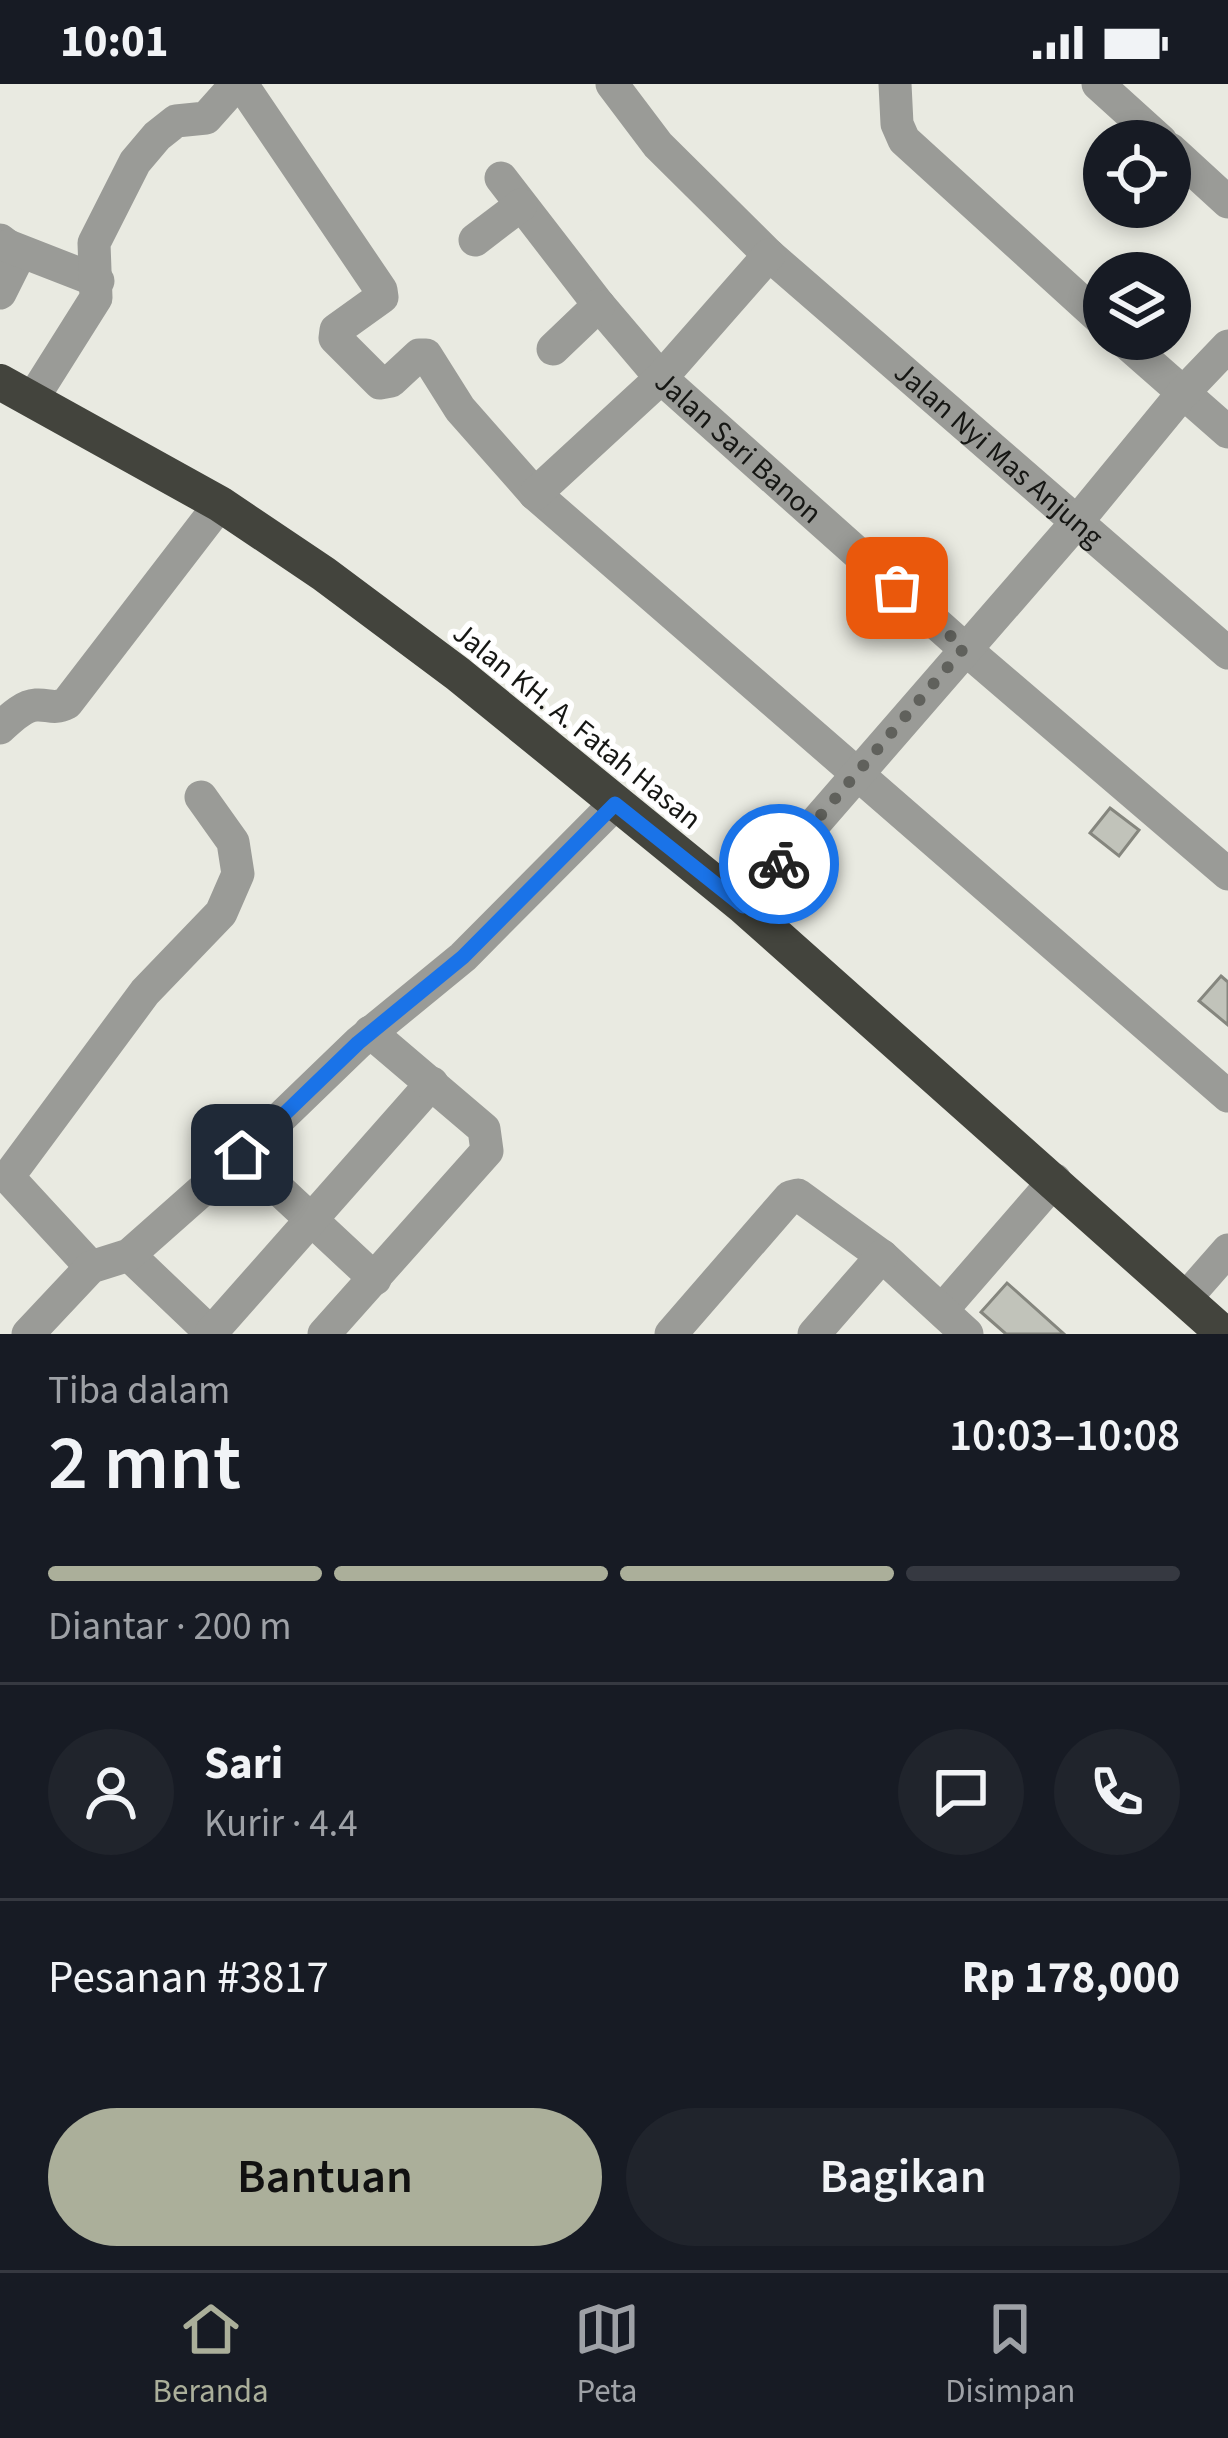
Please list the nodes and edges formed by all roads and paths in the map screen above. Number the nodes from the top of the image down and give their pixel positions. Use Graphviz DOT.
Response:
graph roads {
  1 [pos="612,84"];
  2 [pos="896,84"];
  3 [pos="1098,84"];
  4 [pos="1138,120"];
  5 [pos="1191,168"];
  6 [pos="1228,202"];
  7 [pos="475,240"];
  8 [pos="4,243"];
  9 [pos="769,255"];
  10 [pos="98,281"];
  11 [pos="0,292"];
  12 [pos="1083,303"];
  13 [pos="598,305"];
  14 [pos="1228,346"];
  15 [pos="553,350"];
  16 [pos="1145,360"];
  17 [pos="661,378"];
  18 [pos="0,382"];
  19 [pos="1182,394"];
  20 [pos="33,398"];
  21 [pos="1228,432"];
  22 [pos="535,494"];
  23 [pos="220,504"];
  24 [pos="1076,523"];
  25 [pos="964,648"];
  26 [pos="1228,653"];
  27 [pos="0,728"];
  28 [pos="856,775"];
  29 [pos="201,797"];
  30 [pos="615,804"];
  31 [pos="1228,874"];
  32 [pos="743,906"];
  33 [pos="370,1032"];
  34 [pos="432,1083"];
  35 [pos="1228,1096"];
  36 [pos="242,1155"];
  37 [pos="1055,1180"];
  38 [pos="314,1219"];
  39 [pos="1228,1250"];
  40 [pos="129,1255"];
  41 [pos="882,1256"];
  42 [pos="91,1267"];
  43 [pos="375,1279"];
  44 [pos="1186,1298"];
  45 [pos="943,1309"];
  46 [pos="197,1329"];
  47 [pos="28,1334"];
  48 [pos="324,1334"];
  49 [pos="670,1334"];
  50 [pos="814,1334"];
  51 [pos="967,1334"];
  52 [pos="1224,1334"];
  1 -- 9 [label="street, Jalan Nyi Mas Anjung"];
  2 -- 12 [label="street"];
  3 -- 4 [label="street"];
  5 -- 6 [label="street"];
  7 -- 13 [label="street, Jalan Sari Banon"];
  8 -- 10 [label="street"];
  8 -- 11 [label="street"];
  9 -- 17 [label="street"];
  9 -- 24 [label="street, Jalan Nyi Mas Anjung"];
  10 -- 20 [label="street"];
  10 -- 22 [label="street"];
  13 -- 15 [label="street"];
  13 -- 17 [label="street, Jalan Sari Banon"];
  14 -- 19 [label="street"];
  16 -- 19 [label="street"];
  17 -- 22 [label="street"];
  17 -- 25 [label="street, Jalan Sari Banon"];
  18 -- 20 [label="highway, Jalan KH. A. Fatah Hasan"];
  19 -- 21 [label="street"];
  19 -- 24 [label="street"];
  20 -- 23 [label="highway, Jalan KH. A. Fatah Hasan"];
  22 -- 28 [label="street"];
  23 -- 27 [label="street"];
  23 -- 30 [label="highway, Jalan KH. A. Fatah Hasan"];
  24 -- 25 [label="street"];
  24 -- 26 [label="street, Jalan Nyi Mas Anjung"];
  25 -- 28 [label="street"];
  25 -- 31 [label="street, Jalan Sari Banon"];
  28 -- 32 [label="street"];
  28 -- 35 [label="street"];
  29 -- 42 [label="street"];
  30 -- 32 [label="highway, Jalan KH. A. Fatah Hasan"];
  30 -- 33 [label="street"];
  32 -- 37 [label="highway, Jalan KH. A. Fatah Hasan"];
  33 -- 34 [label="street"];
  33 -- 36 [label="street"];
  34 -- 38 [label="street"];
  34 -- 43 [label="street"];
  36 -- 38 [label="street"];
  36 -- 40 [label="street"];
  37 -- 44 [label="highway, Jalan KH. A. Fatah Hasan"];
  37 -- 45 [label="street"];
  38 -- 43 [label="street"];
  38 -- 46 [label="street"];
  39 -- 44 [label="street"];
  40 -- 42 [label="street"];
  40 -- 46 [label="street"];
  41 -- 45 [label="street"];
  41 -- 49 [label="street"];
  41 -- 50 [label="street"];
  42 -- 47 [label="street"];
  43 -- 48 [label="street"];
  44 -- 52 [label="highway, Jalan KH. A. Fatah Hasan"];
  45 -- 51 [label="street"];
}
